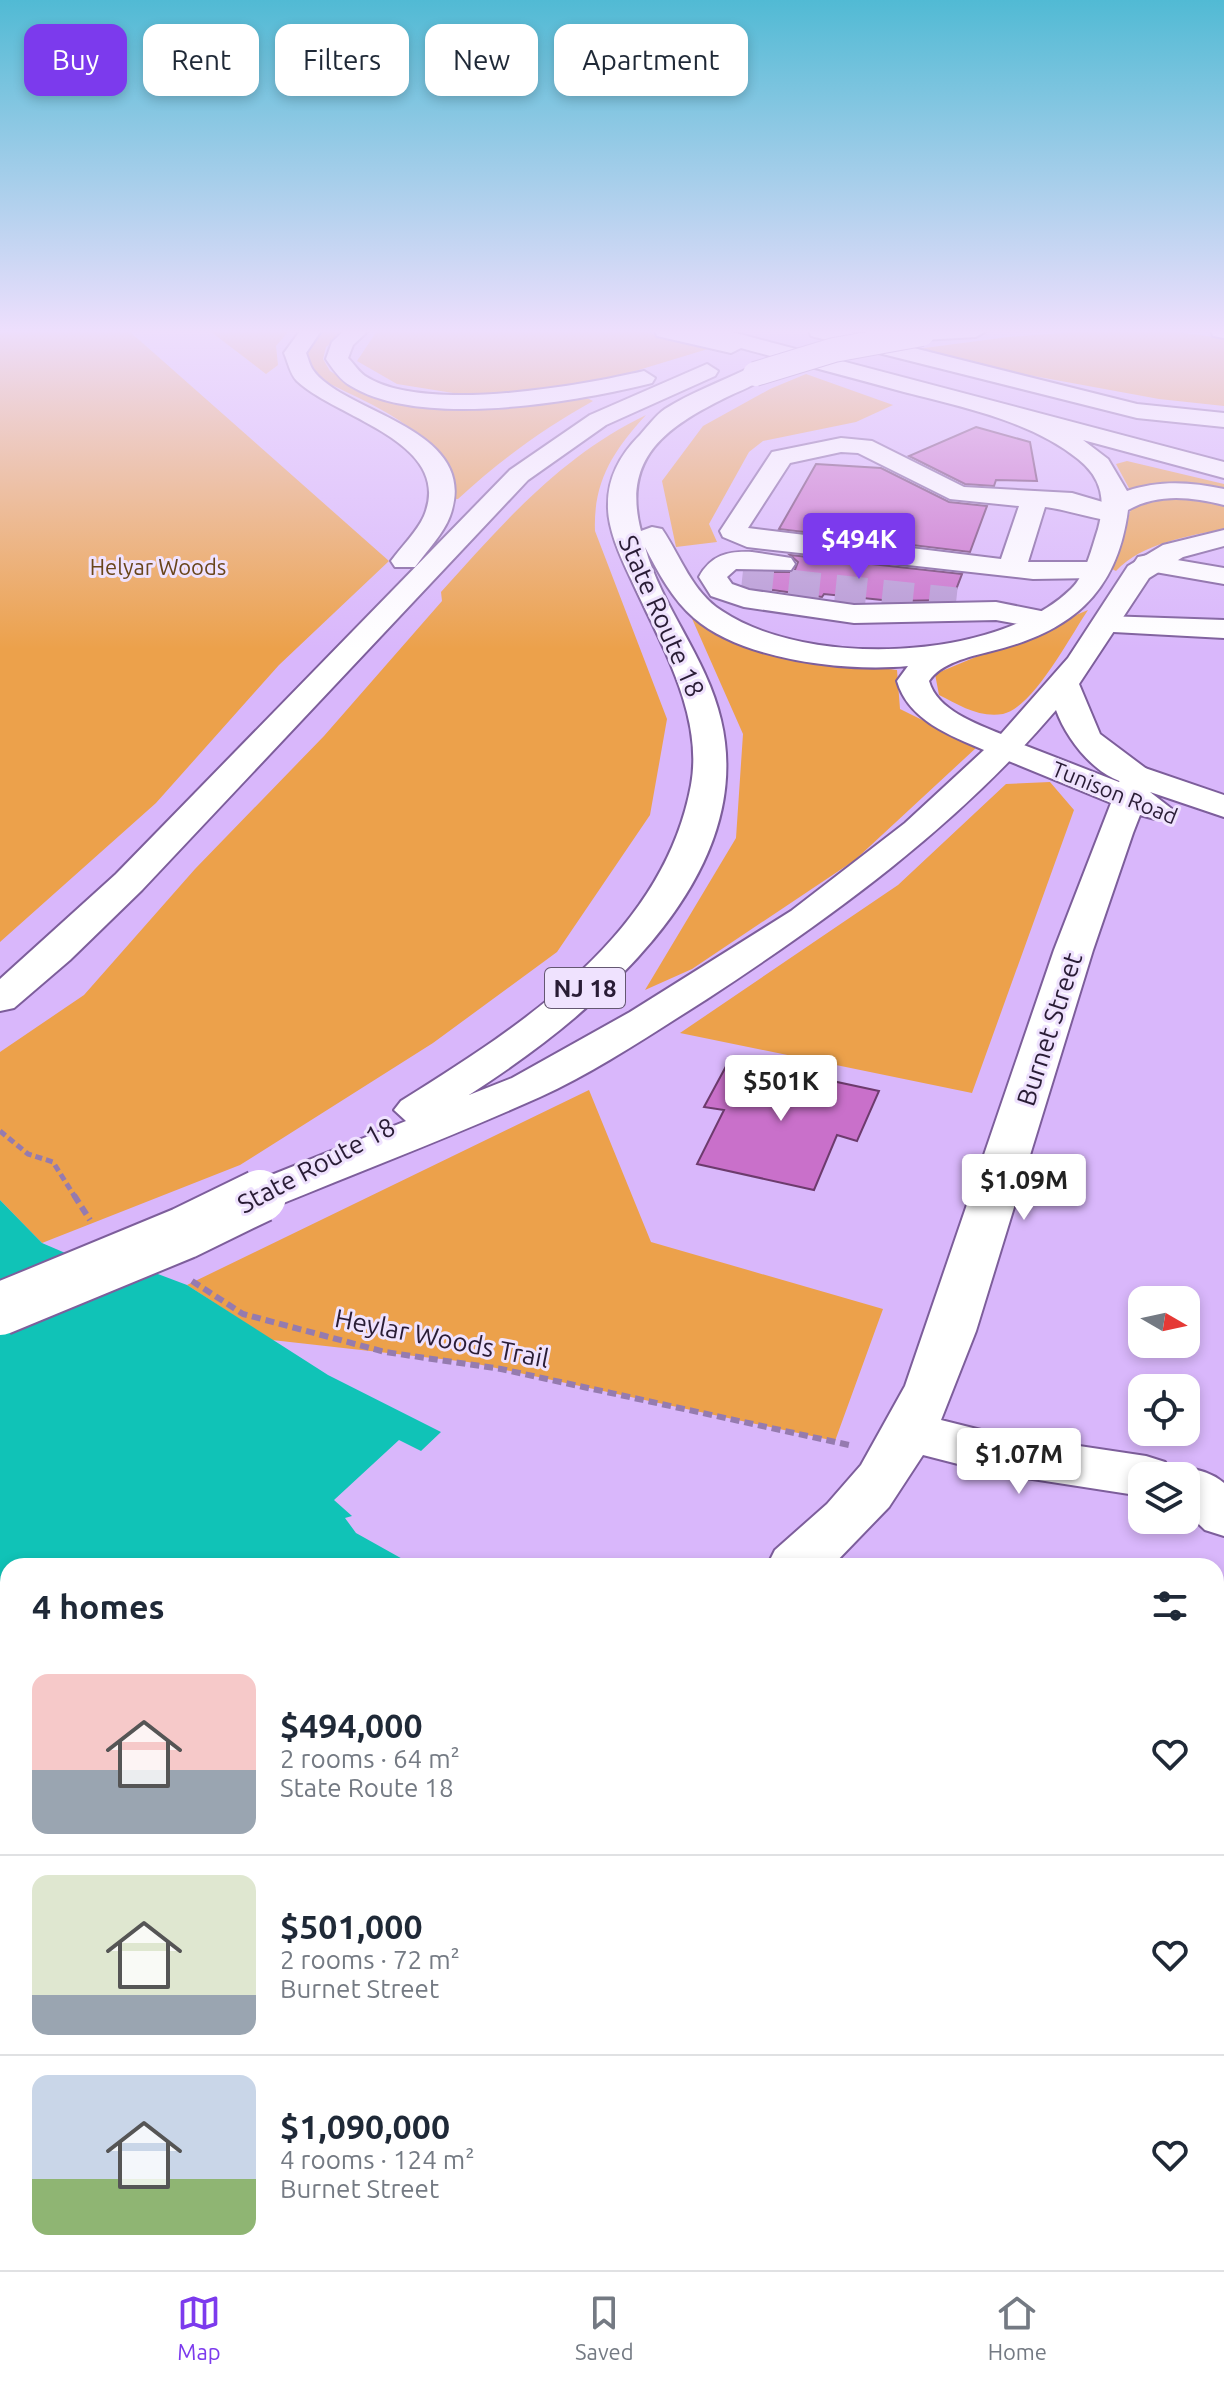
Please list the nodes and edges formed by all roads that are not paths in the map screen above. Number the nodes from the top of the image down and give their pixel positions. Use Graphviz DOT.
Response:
graph roads {
  1 [pos="406,437"];
  2 [pos="571,437"];
  3 [pos="650,437"];
  4 [pos="1057,437"];
  5 [pos="1099,437"];
  6 [pos="1163,437"];
  7 [pos="1224,453"];
  8 [pos="1224,470"];
  9 [pos="622,482"];
  10 [pos="1224,497"];
  11 [pos="1034,499"];
  12 [pos="1115,510"];
  13 [pos="1224,538"];
  14 [pos="1148,563"];
  15 [pos="1224,576"];
  16 [pos="1091,580"];
  17 [pos="1005,589"];
  18 [pos="956,603"];
  19 [pos="386,614"];
  20 [pos="1046,620"];
  21 [pos="1105,625"];
  22 [pos="1224,629"];
  23 [pos="950,653"];
  24 [pos="1063,684"];
  25 [pos="1006,748"];
  26 [pos="1134,788"];
  27 [pos="1224,807"];
  28 [pos="1224,836"];
  29 [pos="4,995"];
  30 [pos="260,1196"];
  31 [pos="0,1309"];
  32 [pos="899,1450"];
  33 [pos="1128,1473"];
  34 [pos="1200,1493"];
  35 [pos="1224,1515"];
  36 [pos="803,1558"];
  1 -- 19 [label="main road"];
  2 -- 19 [label="main road, State Route 18 / NJ 18"];
  3 -- 9 [label="main road, State Route 18 / NJ 18"];
  4 -- 12 [label="main road"];
  5 -- 8 [label="main road"];
  6 -- 7 [label="main road"];
  9 -- 23 [label="main road"];
  9 -- 30 [label="main road, State Route 18 / NJ 18"];
  10 -- 12 [label="main road"];
  11 -- 12 [label="main road"];
  11 -- 17 [label="main road"];
  11 -- 17 [label="main road"];
  12 -- 16 [label="main road"];
  13 -- 14 [label="main road"];
  14 -- 15 [label="main road"];
  14 -- 21 [label="main road"];
  16 -- 17 [label="main road"];
  16 -- 20 [label="main road"];
  17 -- 17 [label="main road"];
  17 -- 18 [label="main road"];
  17 -- 20 [label="main road"];
  19 -- 29 [label="main road, State Route 18 / NJ 18"];
  20 -- 23 [label="main road"];
  21 -- 22 [label="main road"];
  21 -- 24 [label="main road"];
  23 -- 25 [label="main road, Tunison Road"];
  24 -- 25 [label="main road"];
  24 -- 26 [label="main road"];
  25 -- 26 [label="main road, Tunison Road"];
  25 -- 30 [label="main road"];
  26 -- 27 [label="main road, Tunison Road"];
  26 -- 28 [label="main road, Tunison Road"];
  26 -- 32 [label="main road, Burnet Street"];
  30 -- 31 [label="main road, State Route 18 / NJ 18, bridge"];
  32 -- 33 [label="main road"];
  32 -- 36 [label="main road, Burnet Street"];
  34 -- 35 [label="main road"];
}
